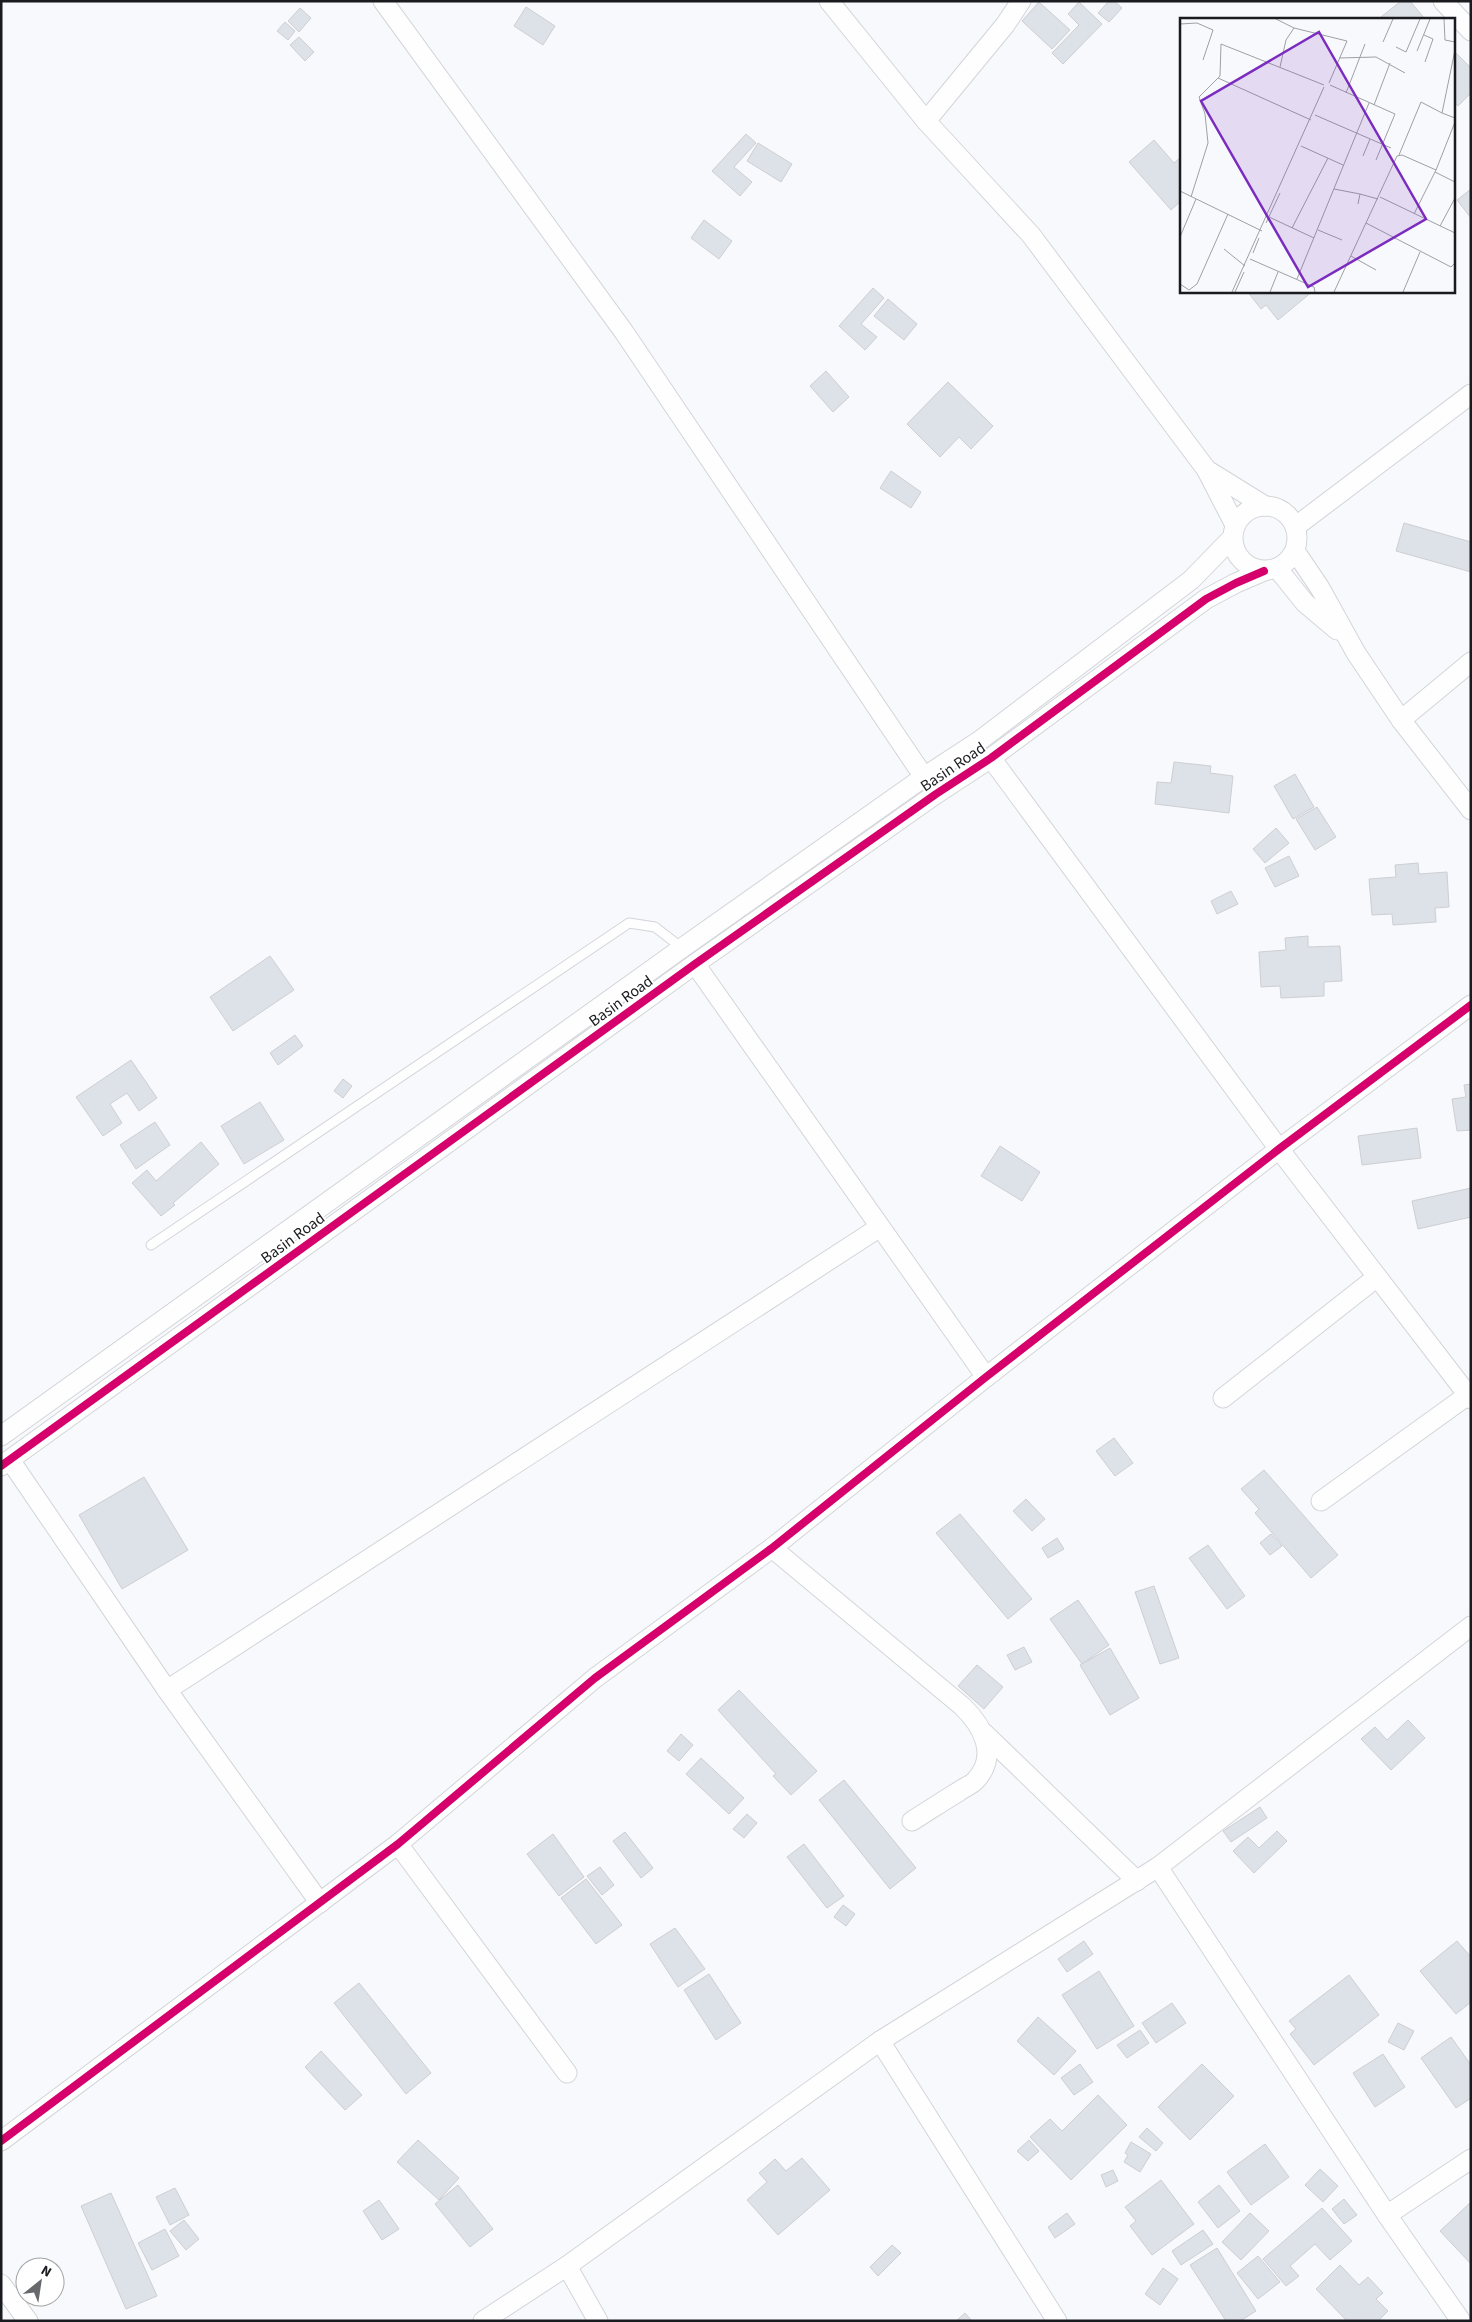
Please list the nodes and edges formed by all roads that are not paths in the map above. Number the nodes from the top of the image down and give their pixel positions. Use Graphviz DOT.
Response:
graph roads {
  1 [pos="383,1"];
  2 [pos="829,1"];
  3 [pos="1021,1"];
  4 [pos="1442,1"];
  5 [pos="1471,31"];
  6 [pos="926,121"];
  7 [pos="1471,394"];
  8 [pos="1206,469"];
  9 [pos="1265,506"];
  10 [pos="1295,526"];
  11 [pos="1234,532"];
  12 [pos="1294,551"];
  13 [pos="1271,570"];
  14 [pos="1346,637"];
  15 [pos="1471,662"];
  16 [pos="1401,720"];
  17 [pos="991,758"];
  18 [pos="924,777"];
  19 [pos="1471,810"];
  20 [pos="682,948"];
  21 [pos="695,964"];
  22 [pos="1471,1005"];
  23 [pos="423,1133"];
  24 [pos="1280,1149"];
  25 [pos="437,1151"];
  26 [pos="880,1227"];
  27 [pos="151,1245"];
  28 [pos="1377,1276"];
  29 [pos="986,1377"];
  30 [pos="1470,1396"];
  31 [pos="1223,1398"];
  32 [pos="1,1436"];
  33 [pos="6,1463"];
  34 [pos="1321,1501"];
  35 [pos="772,1548"];
  36 [pos="1471,1626"];
  37 [pos="167,1690"];
  38 [pos="984,1733"];
  39 [pos="912,1821"];
  40 [pos="398,1844"];
  41 [pos="1158,1867"];
  42 [pos="1137,1881"];
  43 [pos="320,1903"];
  44 [pos="880,2042"];
  45 [pos="567,2073"];
  46 [pos="1,2141"];
  47 [pos="1471,2158"];
  48 [pos="1387,2215"];
  49 [pos="567,2266"];
  50 [pos="1,2284"];
  51 [pos="28,2321"];
  52 [pos="483,2321"];
  53 [pos="598,2321"];
  54 [pos="1057,2321"];
  55 [pos="1461,2321"];
  1 -- 18 [label="street"];
  2 -- 6 [label="street"];
  3 -- 6 [label="street"];
  4 -- 5 [label="street"];
  6 -- 8 [label="street"];
  7 -- 10 [label="street"];
  8 -- 9 [label="street"];
  8 -- 11 [label="street"];
  9 -- 10 [label="street"];
  9 -- 11 [label="street"];
  10 -- 12 [label="street"];
  11 -- 13 [label="street"];
  11 -- 18 [label="street, Basin Road"];
  12 -- 13 [label="street"];
  12 -- 14 [label="street"];
  13 -- 14 [label="street"];
  13 -- 17 [label="street, Basin Road"];
  14 -- 16 [label="street"];
  15 -- 16 [label="street"];
  16 -- 19 [label="street"];
  17 -- 21 [label="street, Basin Road"];
  17 -- 24 [label="street"];
  18 -- 20 [label="street, Basin Road"];
  20 -- 23 [label="street, Basin Road"];
  20 -- 27 [label="lane"];
  21 -- 25 [label="street, Basin Road"];
  21 -- 26 [label="street"];
  22 -- 24 [label="street"];
  23 -- 25 [label="street"];
  23 -- 32 [label="street, Basin Road"];
  24 -- 28 [label="street"];
  24 -- 29 [label="street"];
  25 -- 33 [label="street, Basin Road"];
  26 -- 29 [label="street"];
  26 -- 37 [label="street"];
  28 -- 30 [label="street"];
  28 -- 31 [label="street"];
  29 -- 35 [label="street"];
  30 -- 34 [label="street"];
  33 -- 37 [label="street"];
  35 -- 38 [label="street"];
  35 -- 40 [label="street"];
  36 -- 41 [label="street"];
  37 -- 43 [label="street"];
  38 -- 39 [label="street"];
  38 -- 42 [label="street"];
  40 -- 43 [label="street"];
  40 -- 45 [label="street"];
  41 -- 42 [label="street"];
  41 -- 48 [label="street"];
  42 -- 44 [label="street"];
  43 -- 46 [label="street"];
  44 -- 49 [label="street"];
  44 -- 54 [label="street"];
  47 -- 48 [label="street"];
  48 -- 55 [label="street"];
  49 -- 52 [label="street"];
  49 -- 53 [label="street"];
  50 -- 51 [label="street"];
}
